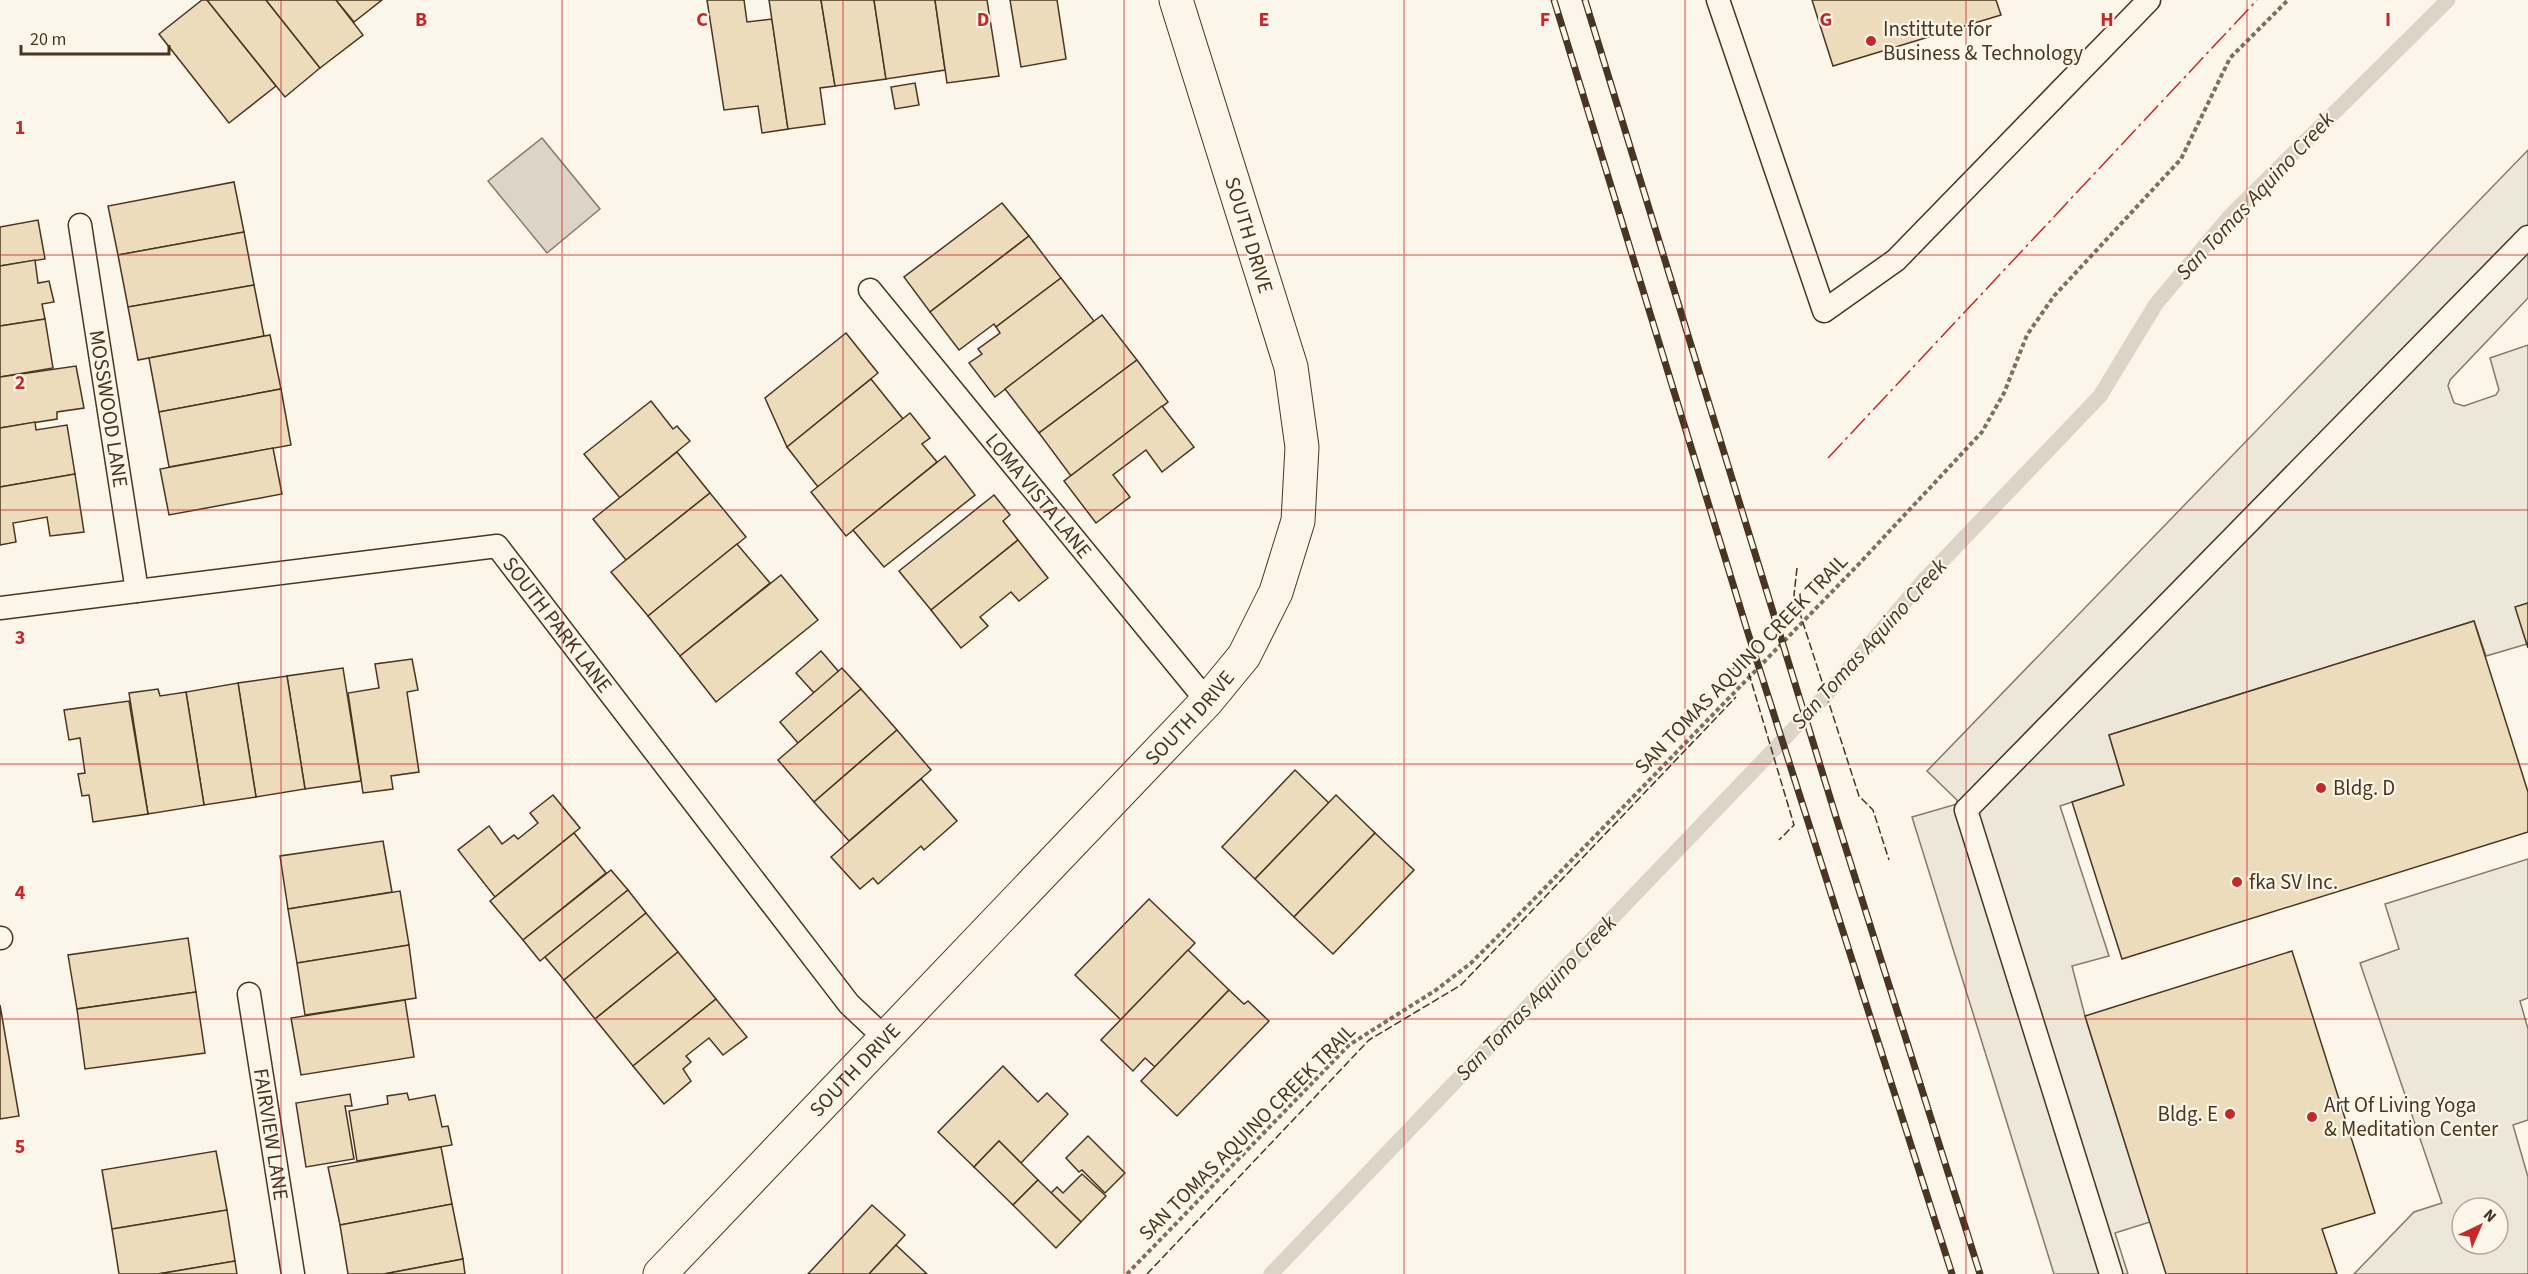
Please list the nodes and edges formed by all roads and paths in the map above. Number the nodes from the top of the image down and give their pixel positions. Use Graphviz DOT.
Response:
graph roads {
  1 [pos="1176,0"];
  2 [pos="1718,0"];
  3 [pos="2149,0"];
  4 [pos="2288,0"];
  5 [pos="80,225"];
  6 [pos="2528,237"];
  7 [pos="870,290"];
  8 [pos="137,591"];
  9 [pos="0,608"];
  10 [pos="1207,701"];
  11 [pos="249,994"];
  12 [pos="885,1038"];
  13 [pos="293,1274"];
  14 [pos="660,1274"];
  15 [pos="1127,1274"];
  16 [pos="2111,1274"];
  1 -- 10 [label="street, SOUTH DRIVE"];
  2 -- 3 [label="lane"];
  4 -- 15 [label="path, SAN TOMAS AQUINO CREEK TRAIL"];
  5 -- 8 [label="lane, MOSSWOOD LANE"];
  6 -- 16 [label="lane"];
  7 -- 10 [label="lane, LOMA VISTA LANE"];
  8 -- 9 [label="lane, SOUTH PARK LANE"];
  8 -- 12 [label="lane, SOUTH PARK LANE"];
  10 -- 12 [label="street, SOUTH DRIVE"];
  11 -- 13 [label="lane, FAIRVIEW LANE"];
  12 -- 14 [label="street, SOUTH DRIVE"];
}
